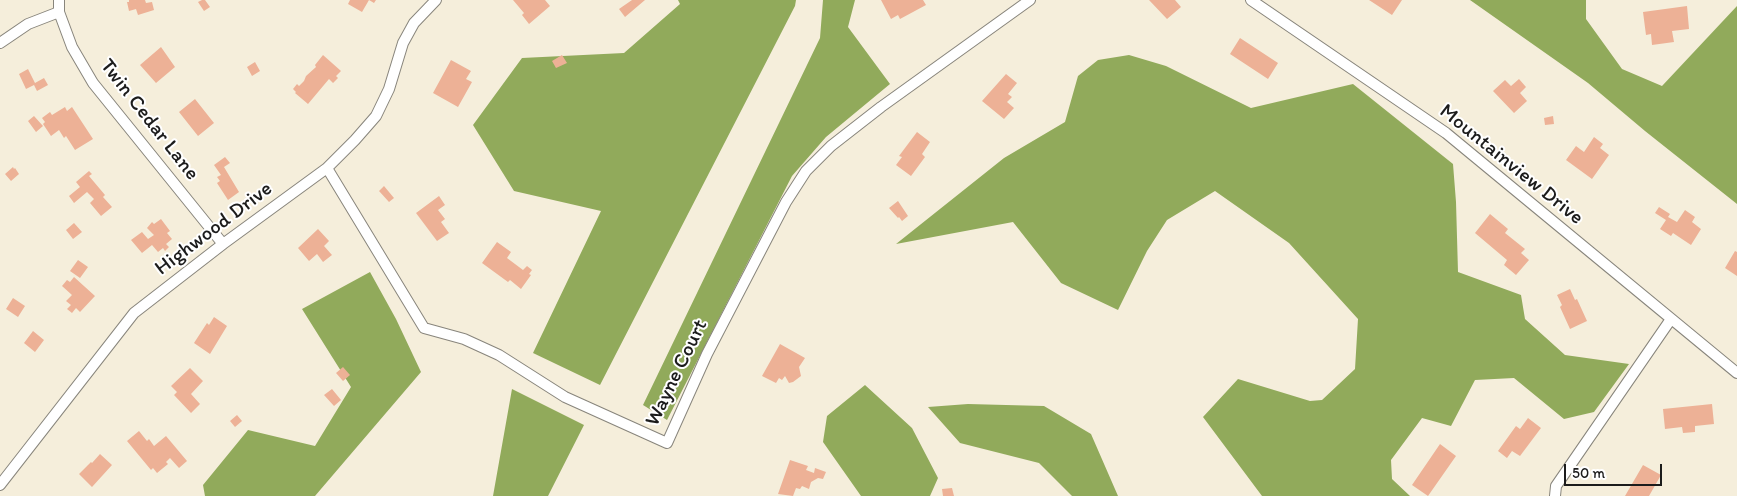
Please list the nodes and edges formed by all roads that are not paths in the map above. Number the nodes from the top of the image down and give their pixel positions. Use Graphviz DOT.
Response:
graph roads {
  1 [pos="59,0"];
  2 [pos="436,0"];
  3 [pos="1030,0"];
  4 [pos="1252,0"];
  5 [pos="59,12"];
  6 [pos="0,43"];
  7 [pos="327,168"];
  8 [pos="223,244"];
  9 [pos="1671,319"];
  10 [pos="1737,373"];
  11 [pos="0,485"];
  12 [pos="1555,496"];
  1 -- 5 [label="street"];
  2 -- 7 [label="street, Highwood Drive"];
  3 -- 7 [label="street, Wayne Court"];
  4 -- 9 [label="street, Mountainview Drive"];
  5 -- 6 [label="street"];
  5 -- 8 [label="street, Twin Cedar Lane"];
  7 -- 8 [label="street, Highwood Drive"];
  8 -- 11 [label="street, Highwood Drive"];
  9 -- 10 [label="street, Mountainview Drive"];
  9 -- 12 [label="street"];
}
